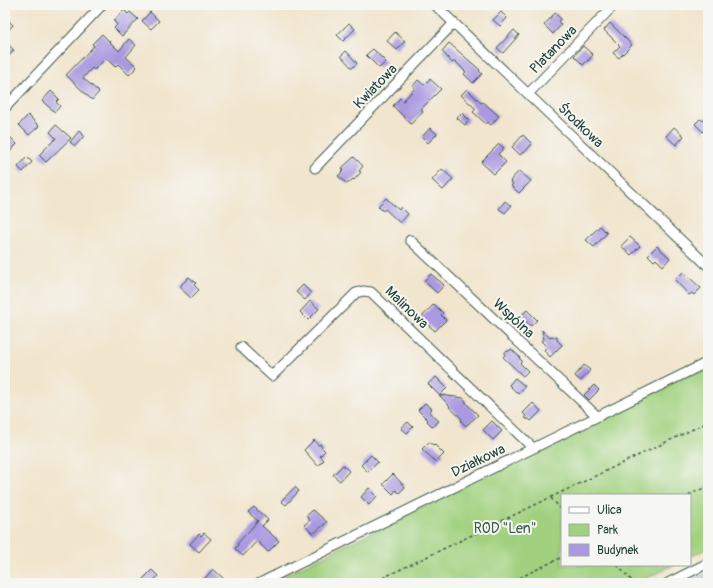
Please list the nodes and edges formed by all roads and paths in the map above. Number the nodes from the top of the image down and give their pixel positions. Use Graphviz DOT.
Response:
graph roads {
  1 [pos="102,5"];
  2 [pos="435,5"];
  3 [pos="614,5"];
  4 [pos="454,23"];
  5 [pos="528,94"];
  6 [pos="5,108"];
  7 [pos="316,168"];
  8 [pos="410,240"];
  9 [pos="708,266"];
  10 [pos="241,347"];
  11 [pos="708,362"];
  12 [pos="597,416"];
  13 [pos="708,422"];
  14 [pos="533,448"];
  15 [pos="708,486"];
  16 [pos="691,494"];
  17 [pos="551,498"];
  18 [pos="561,509"];
  19 [pos="561,558"];
  20 [pos="708,563"];
  21 [pos="618,566"];
  22 [pos="260,583"];
  23 [pos="372,583"];
  24 [pos="510,583"];
  25 [pos="634,583"];
  26 [pos="668,583"];
  1 -- 6 [label="street"];
  2 -- 4 [label="street, Środkowa"];
  3 -- 5 [label="street, Platanowa"];
  4 -- 5 [label="street, Środkowa"];
  4 -- 7 [label="street, Kwiatowa"];
  5 -- 9 [label="street, Środkowa"];
  8 -- 12 [label="street, Wspólna"];
  10 -- 14 [label="street, Malinowa"];
  11 -- 12 [label="street, Działkowa"];
  12 -- 14 [label="street, Działkowa"];
  13 -- 17 [label="path"];
  14 -- 22 [label="street, Działkowa"];
  15 -- 16 [label="path"];
  17 -- 18 [label="path"];
  17 -- 23 [label="path"];
  19 -- 24 [label="path"];
  20 -- 26 [label="street"];
  21 -- 25 [label="path"];
}
